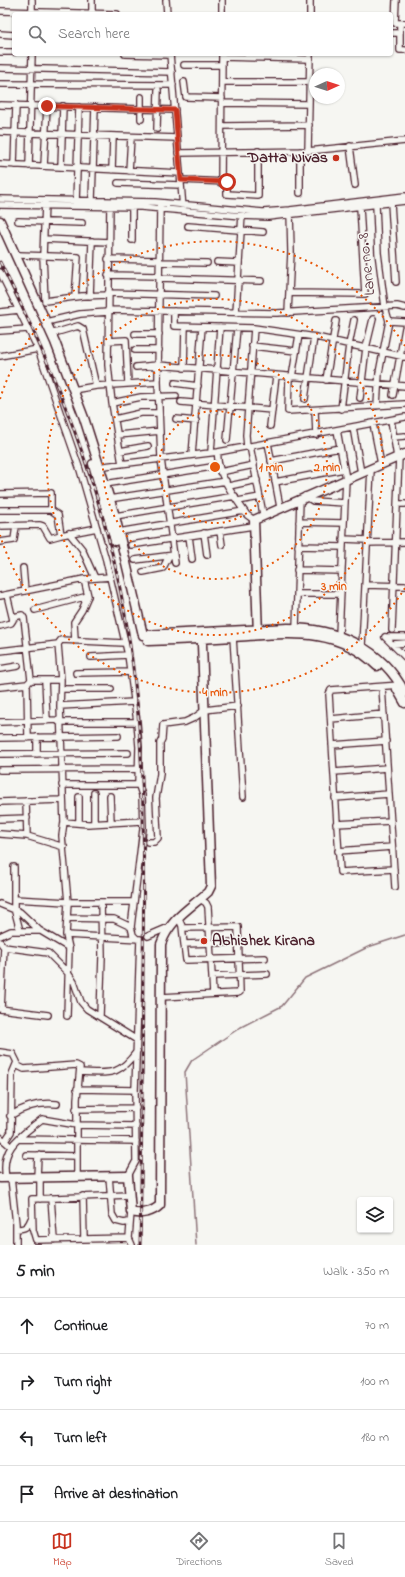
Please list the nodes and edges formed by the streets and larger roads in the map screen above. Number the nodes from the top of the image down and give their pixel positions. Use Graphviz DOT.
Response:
graph roads {
  1 [pos="32,0"];
  2 [pos="92,0"];
  3 [pos="166,0"];
  4 [pos="222,0"];
  5 [pos="310,0"];
  6 [pos="396,0"];
  7 [pos="1,11"];
  8 [pos="16,12"];
  9 [pos="32,12"];
  10 [pos="92,12"];
  11 [pos="167,12"];
  12 [pos="222,12"];
  13 [pos="310,12"];
  14 [pos="403,23"];
  15 [pos="393,33"];
  16 [pos="400,33"];
  17 [pos="0,34"];
  18 [pos="12,35"];
  19 [pos="405,50"];
  20 [pos="0,52"];
  21 [pos="12,52"];
  22 [pos="32,56"];
  23 [pos="170,56"];
  24 [pos="222,56"];
  25 [pos="266,56"];
  26 [pos="310,57"];
  27 [pos="184,65"];
  28 [pos="222,65"];
  29 [pos="0,68"];
  30 [pos="310,68"];
  31 [pos="31,69"];
  32 [pos="172,72"];
  33 [pos="184,82"];
  34 [pos="222,82"];
  35 [pos="309,82"];
  36 [pos="0,84"];
  37 [pos="31,84"];
  38 [pos="173,85"];
  39 [pos="158,90"];
  40 [pos="141,97"];
  41 [pos="222,101"];
  42 [pos="309,104"];
  43 [pos="0,105"];
  44 [pos="16,105"];
  45 [pos="30,106"];
  46 [pos="47,106"];
  47 [pos="63,106"];
  48 [pos="79,107"];
  49 [pos="95,107"];
  50 [pos="141,109"];
  51 [pos="157,109"];
  52 [pos="175,110"];
  53 [pos="141,119"];
  54 [pos="309,125"];
  55 [pos="222,126"];
  56 [pos="157,130"];
  57 [pos="0,132"];
  58 [pos="15,132"];
  59 [pos="30,133"];
  60 [pos="46,134"];
  61 [pos="63,134"];
  62 [pos="79,135"];
  63 [pos="95,136"];
  64 [pos="113,136"];
  65 [pos="131,137"];
  66 [pos="177,138"];
  67 [pos="405,141"];
  68 [pos="350,146"];
  69 [pos="258,151"];
  70 [pos="300,151"];
  71 [pos="308,151"];
  72 [pos="221,152"];
  73 [pos="178,153"];
  74 [pos="0,164"];
  75 [pos="14,165"];
  76 [pos="29,166"];
  77 [pos="44,166"];
  78 [pos="61,167"];
  79 [pos="78,168"];
  80 [pos="94,169"];
  81 [pos="112,170"];
  82 [pos="129,170"];
  83 [pos="180,173"];
  84 [pos="181,182"];
  85 [pos="118,183"];
  86 [pos="221,183"];
  87 [pos="355,185"];
  88 [pos="300,192"];
  89 [pos="405,196"];
  90 [pos="0,199"];
  91 [pos="92,200"];
  92 [pos="405,201"];
  93 [pos="46,202"];
  94 [pos="76,203"];
  95 [pos="110,203"];
  96 [pos="391,203"];
  97 [pos="132,204"];
  98 [pos="160,205"];
  99 [pos="376,205"];
  100 [pos="0,206"];
  101 [pos="183,207"];
  102 [pos="360,207"];
  103 [pos="242,213"];
  104 [pos="290,213"];
  105 [pos="0,221"];
  106 [pos="18,221"];
  107 [pos="45,221"];
  108 [pos="82,223"];
  109 [pos="188,226"];
  110 [pos="241,230"];
  111 [pos="263,232"];
  112 [pos="0,234"];
  113 [pos="44,239"];
  114 [pos="132,240"];
  115 [pos="92,241"];
  116 [pos="109,242"];
  117 [pos="19,255"];
  118 [pos="43,256"];
  119 [pos="108,259"];
  120 [pos="159,261"];
  121 [pos="217,262"];
  122 [pos="239,263"];
  123 [pos="207,264"];
  124 [pos="0,272"];
  125 [pos="108,275"];
  126 [pos="159,277"];
  127 [pos="2,279"];
  128 [pos="238,280"];
  129 [pos="262,281"];
  130 [pos="396,282"];
  131 [pos="289,293"];
  132 [pos="108,294"];
  133 [pos="159,294"];
  134 [pos="90,296"];
  135 [pos="214,296"];
  136 [pos="76,297"];
  137 [pos="41,303"];
  138 [pos="385,307"];
  139 [pos="405,308"];
  140 [pos="19,310"];
  141 [pos="108,311"];
  142 [pos="159,311"];
  143 [pos="174,311"];
  144 [pos="0,312"];
  145 [pos="236,313"];
  146 [pos="288,313"];
  147 [pos="354,320"];
  148 [pos="373,320"];
  149 [pos="336,321"];
  150 [pos="389,321"];
  151 [pos="46,322"];
  152 [pos="405,322"];
  153 [pos="185,327"];
  154 [pos="202,327"];
  155 [pos="220,327"];
  156 [pos="238,328"];
  157 [pos="254,328"];
  158 [pos="405,328"];
  159 [pos="28,329"];
  160 [pos="0,331"];
  161 [pos="52,334"];
  162 [pos="135,334"];
  163 [pos="159,334"];
  164 [pos="298,335"];
  165 [pos="314,337"];
  166 [pos="108,341"];
  167 [pos="332,341"];
  168 [pos="349,345"];
  169 [pos="252,346"];
  170 [pos="366,348"];
  171 [pos="38,349"];
  172 [pos="135,350"];
  173 [pos="159,350"];
  174 [pos="296,351"];
  175 [pos="383,352"];
  176 [pos="0,356"];
  177 [pos="402,357"];
  178 [pos="158,365"];
  179 [pos="136,367"];
  180 [pos="184,368"];
  181 [pos="200,369"];
  182 [pos="217,371"];
  183 [pos="233,372"];
  184 [pos="250,374"];
  185 [pos="276,376"];
  186 [pos="291,377"];
  187 [pos="307,379"];
  188 [pos="326,380"];
  189 [pos="158,382"];
  190 [pos="344,382"];
  191 [pos="175,383"];
  192 [pos="361,383"];
  193 [pos="128,384"];
  194 [pos="110,385"];
  195 [pos="378,385"];
  196 [pos="395,385"];
  197 [pos="96,386"];
  198 [pos="198,386"];
  199 [pos="405,386"];
  200 [pos="73,390"];
  201 [pos="393,395"];
  202 [pos="176,396"];
  203 [pos="159,397"];
  204 [pos="360,398"];
  205 [pos="304,399"];
  206 [pos="181,402"];
  207 [pos="112,403"];
  208 [pos="197,404"];
  209 [pos="405,404"];
  210 [pos="214,405"];
  211 [pos="377,406"];
  212 [pos="230,407"];
  213 [pos="248,408"];
  214 [pos="341,409"];
  215 [pos="272,410"];
  216 [pos="315,410"];
  217 [pos="159,413"];
  218 [pos="405,417"];
  219 [pos="115,419"];
  220 [pos="176,419"];
  221 [pos="196,420"];
  222 [pos="391,420"];
  223 [pos="373,424"];
  224 [pos="270,426"];
  225 [pos="353,427"];
  226 [pos="337,430"];
  227 [pos="160,431"];
  228 [pos="316,434"];
  229 [pos="118,435"];
  230 [pos="405,436"];
  231 [pos="392,437"];
  232 [pos="227,440"];
  233 [pos="268,443"];
  234 [pos="148,446"];
  235 [pos="249,446"];
  236 [pos="340,448"];
  237 [pos="120,451"];
  238 [pos="211,452"];
  239 [pos="218,452"];
  240 [pos="192,454"];
  241 [pos="400,456"];
  242 [pos="160,460"];
  243 [pos="271,461"];
  244 [pos="122,464"];
  245 [pos="381,464"];
  246 [pos="254,465"];
  247 [pos="104,466"];
  248 [pos="219,469"];
  249 [pos="344,469"];
  250 [pos="371,469"];
  251 [pos="361,473"];
  252 [pos="163,475"];
  253 [pos="346,479"];
  254 [pos="257,480"];
  255 [pos="275,482"];
  256 [pos="228,483"];
  257 [pos="105,484"];
  258 [pos="165,491"];
  259 [pos="0,494"];
  260 [pos="260,497"];
  261 [pos="302,498"];
  262 [pos="109,499"];
  263 [pos="236,499"];
  264 [pos="345,502"];
  265 [pos="398,504"];
  266 [pos="405,504"];
  267 [pos="167,506"];
  268 [pos="280,507"];
  269 [pos="0,510"];
  270 [pos="51,510"];
  271 [pos="244,511"];
  272 [pos="263,514"];
  273 [pos="115,516"];
  274 [pos="299,522"];
  275 [pos="169,523"];
  276 [pos="253,523"];
  277 [pos="344,524"];
  278 [pos="0,526"];
  279 [pos="16,526"];
  280 [pos="97,528"];
  281 [pos="220,531"];
  282 [pos="118,532"];
  283 [pos="70,533"];
  284 [pos="204,533"];
  285 [pos="61,535"];
  286 [pos="189,536"];
  287 [pos="172,539"];
  288 [pos="343,539"];
  289 [pos="367,541"];
  290 [pos="0,542"];
  291 [pos="405,542"];
  292 [pos="396,543"];
  293 [pos="131,545"];
  294 [pos="222,545"];
  295 [pos="298,546"];
  296 [pos="343,547"];
  297 [pos="172,555"];
  298 [pos="207,555"];
  299 [pos="192,559"];
  300 [pos="135,560"];
  301 [pos="175,563"];
  302 [pos="23,568"];
  303 [pos="297,570"];
  304 [pos="342,571"];
  305 [pos="143,572"];
  306 [pos="110,577"];
  307 [pos="84,578"];
  308 [pos="95,578"];
  309 [pos="365,585"];
  310 [pos="394,586"];
  311 [pos="405,586"];
  312 [pos="25,591"];
  313 [pos="7,594"];
  314 [pos="297,594"];
  315 [pos="341,594"];
  316 [pos="0,596"];
  317 [pos="88,596"];
  318 [pos="35,610"];
  319 [pos="14,617"];
  320 [pos="0,626"];
  321 [pos="296,628"];
  322 [pos="392,630"];
  323 [pos="258,633"];
  324 [pos="328,635"];
  325 [pos="339,635"];
  326 [pos="203,637"];
  327 [pos="233,637"];
  328 [pos="405,637"];
  329 [pos="143,638"];
  330 [pos="75,640"];
  331 [pos="124,643"];
  332 [pos="405,643"];
  333 [pos="58,644"];
  334 [pos="392,644"];
  335 [pos="362,646"];
  336 [pos="28,647"];
  337 [pos="402,650"];
  338 [pos="0,651"];
  339 [pos="128,655"];
  340 [pos="91,657"];
  341 [pos="405,657"];
  342 [pos="18,666"];
  343 [pos="0,669"];
  344 [pos="130,672"];
  345 [pos="76,673"];
  346 [pos="45,680"];
  347 [pos="60,680"];
  348 [pos="29,682"];
  349 [pos="0,687"];
  350 [pos="382,687"];
  351 [pos="402,688"];
  352 [pos="61,689"];
  353 [pos="111,689"];
  354 [pos="134,702"];
  355 [pos="405,703"];
  356 [pos="60,706"];
  357 [pos="238,706"];
  358 [pos="205,710"];
  359 [pos="384,714"];
  360 [pos="194,718"];
  361 [pos="331,719"];
  362 [pos="28,721"];
  363 [pos="47,721"];
  364 [pos="59,721"];
  365 [pos="0,722"];
  366 [pos="137,722"];
  367 [pos="206,725"];
  368 [pos="118,736"];
  369 [pos="37,737"];
  370 [pos="60,737"];
  371 [pos="0,738"];
  372 [pos="28,738"];
  373 [pos="386,741"];
  374 [pos="332,745"];
  375 [pos="128,753"];
  376 [pos="0,754"];
  377 [pos="37,754"];
  378 [pos="60,754"];
  379 [pos="61,768"];
  380 [pos="387,768"];
  381 [pos="138,769"];
  382 [pos="0,770"];
  383 [pos="334,772"];
  384 [pos="62,785"];
  385 [pos="138,785"];
  386 [pos="94,793"];
  387 [pos="389,794"];
  388 [pos="110,796"];
  389 [pos="79,797"];
  390 [pos="243,797"];
  391 [pos="335,798"];
  392 [pos="62,800"];
  393 [pos="26,801"];
  394 [pos="0,802"];
  395 [pos="27,818"];
  396 [pos="0,819"];
  397 [pos="142,821"];
  398 [pos="391,821"];
  399 [pos="64,822"];
  400 [pos="111,822"];
  401 [pos="79,823"];
  402 [pos="94,823"];
  403 [pos="336,824"];
  404 [pos="0,834"];
  405 [pos="27,836"];
  406 [pos="145,842"];
  407 [pos="64,847"];
  408 [pos="392,847"];
  409 [pos="338,851"];
  410 [pos="14,867"];
  411 [pos="394,869"];
  412 [pos="395,887"];
  413 [pos="14,899"];
  414 [pos="200,899"];
  415 [pos="68,902"];
  416 [pos="101,902"];
  417 [pos="134,902"];
  418 [pos="0,904"];
  419 [pos="14,908"];
  420 [pos="178,917"];
  421 [pos="67,918"];
  422 [pos="101,919"];
  423 [pos="170,926"];
  424 [pos="131,927"];
  425 [pos="209,927"];
  426 [pos="183,928"];
  427 [pos="20,931"];
  428 [pos="40,931"];
  429 [pos="66,935"];
  430 [pos="0,936"];
  431 [pos="148,936"];
  432 [pos="101,937"];
  433 [pos="137,939"];
  434 [pos="239,942"];
  435 [pos="210,943"];
  436 [pos="2,944"];
  437 [pos="184,944"];
  438 [pos="69,948"];
  439 [pos="240,958"];
  440 [pos="265,958"];
  441 [pos="212,959"];
  442 [pos="68,973"];
  443 [pos="267,974"];
  444 [pos="212,976"];
  445 [pos="240,976"];
  446 [pos="213,994"];
  447 [pos="161,997"];
  448 [pos="0,1009"];
  449 [pos="48,1015"];
  450 [pos="67,1016"];
  451 [pos="100,1016"];
  452 [pos="137,1040"];
  453 [pos="137,1050"];
  454 [pos="0,1052"];
  455 [pos="16,1065"];
  456 [pos="80,1072"];
  457 [pos="77,1089"];
  458 [pos="135,1090"];
  459 [pos="57,1104"];
  460 [pos="136,1108"];
  461 [pos="76,1109"];
  462 [pos="10,1116"];
  463 [pos="77,1124"];
  464 [pos="136,1126"];
  465 [pos="0,1137"];
  466 [pos="18,1139"];
  467 [pos="77,1140"];
  468 [pos="136,1142"];
  469 [pos="8,1143"];
  470 [pos="26,1155"];
  471 [pos="38,1155"];
  472 [pos="77,1156"];
  473 [pos="2,1167"];
  474 [pos="77,1176"];
  475 [pos="109,1176"];
  476 [pos="128,1176"];
  477 [pos="38,1177"];
  478 [pos="5,1178"];
  479 [pos="110,1195"];
  480 [pos="129,1195"];
  481 [pos="83,1196"];
  482 [pos="40,1198"];
  483 [pos="51,1198"];
  484 [pos="131,1212"];
  485 [pos="32,1217"];
  486 [pos="129,1222"];
  487 [pos="16,1229"];
  488 [pos="129,1238"];
  489 [pos="54,1240"];
  490 [pos="84,1240"];
  491 [pos="16,1245"];
  492 [pos="132,1245"];
  1 -- 9 [label="street"];
  2 -- 10 [label="street"];
  3 -- 11 [label="street"];
  4 -- 12 [label="street"];
  5 -- 13 [label="street"];
  6 -- 14 [label="street"];
  7 -- 8 [label="street"];
  14 -- 16 [label="street"];
  15 -- 16 [label="street"];
  16 -- 19 [label="street"];
  17 -- 18 [label="street"];
  20 -- 21 [label="street"];
  22 -- 31 [label="street"];
  23 -- 32 [label="street"];
  24 -- 28 [label="street"];
  25 -- 26 [label="street"];
  26 -- 30 [label="street"];
  27 -- 28 [label="street"];
  28 -- 34 [label="street"];
  29 -- 31 [label="street"];
  31 -- 32 [label="street"];
  31 -- 37 [label="street"];
  32 -- 38 [label="street"];
  33 -- 41 [label="street"];
  34 -- 35 [label="street"];
  34 -- 41 [label="street"];
  36 -- 37 [label="street"];
  37 -- 38 [label="street"];
  37 -- 45 [label="street"];
  38 -- 52 [label="street"];
  39 -- 51 [label="street"];
  40 -- 50 [label="street"];
  41 -- 42 [label="street"];
  41 -- 55 [label="street"];
  42 -- 54 [label="street"];
  43 -- 44 [label="street"];
  44 -- 45 [label="street"];
  44 -- 58 [label="street"];
  45 -- 46 [label="street"];
  45 -- 59 [label="street"];
  46 -- 47 [label="street"];
  46 -- 60 [label="street"];
  47 -- 48 [label="street"];
  47 -- 61 [label="street"];
  48 -- 49 [label="street"];
  48 -- 62 [label="street"];
  49 -- 50 [label="street"];
  49 -- 63 [label="street"];
  50 -- 51 [label="street"];
  50 -- 53 [label="street"];
  51 -- 52 [label="street"];
  51 -- 56 [label="street"];
  52 -- 66 [label="street"];
  54 -- 55 [label="street"];
  54 -- 71 [label="street"];
  55 -- 72 [label="street"];
  57 -- 58 [label="street"];
  58 -- 59 [label="street"];
  58 -- 75 [label="street"];
  59 -- 60 [label="street"];
  59 -- 76 [label="street"];
  60 -- 61 [label="street"];
  60 -- 77 [label="street"];
  61 -- 62 [label="street"];
  61 -- 78 [label="street"];
  62 -- 63 [label="street"];
  62 -- 79 [label="street"];
  63 -- 64 [label="street"];
  63 -- 80 [label="street"];
  64 -- 65 [label="street"];
  64 -- 81 [label="street"];
  65 -- 66 [label="street"];
  65 -- 82 [label="street"];
  66 -- 73 [label="street"];
  67 -- 68 [label="street"];
  68 -- 71 [label="street"];
  68 -- 87 [label="street"];
  69 -- 70 [label="street"];
  69 -- 72 [label="street"];
  69 -- 86 [label="street"];
  70 -- 71 [label="street"];
  70 -- 88 [label="street"];
  72 -- 73 [label="street"];
  72 -- 86 [label="street"];
  73 -- 83 [label="street"];
  74 -- 75 [label="street"];
  75 -- 76 [label="street"];
  76 -- 77 [label="street"];
  77 -- 78 [label="street"];
  78 -- 79 [label="street"];
  79 -- 80 [label="street"];
  79 -- 94 [label="street"];
  80 -- 81 [label="street"];
  80 -- 91 [label="street"];
  81 -- 82 [label="street"];
  82 -- 83 [label="street"];
  83 -- 84 [label="street"];
  84 -- 85 [label="street"];
  84 -- 86 [label="street"];
  84 -- 101 [label="street"];
  89 -- 104 [label="street"];
  90 -- 93 [label="street"];
  91 -- 94 [label="street"];
  91 -- 95 [label="street"];
  92 -- 96 [label="street"];
  93 -- 94 [label="street"];
  93 -- 100 [label="street"];
  93 -- 107 [label="street"];
  94 -- 95 [label="street"];
  95 -- 97 [label="street"];
  95 -- 116 [label="street"];
  96 -- 99 [label="street"];
  96 -- 130 [label="street"];
  97 -- 98 [label="street"];
  97 -- 114 [label="street"];
  98 -- 101 [label="street"];
  98 -- 120 [label="street"];
  99 -- 102 [label="street"];
  99 -- 138 [label="street, Lane no. 8"];
  101 -- 103 [label="street"];
  102 -- 104 [label="street"];
  102 -- 131 [label="street"];
  103 -- 104 [label="street"];
  103 -- 110 [label="street"];
  104 -- 131 [label="street"];
  105 -- 137 [label="street"];
  106 -- 107 [label="street"];
  107 -- 108 [label="street"];
  107 -- 113 [label="street"];
  109 -- 110 [label="street"];
  110 -- 111 [label="street"];
  110 -- 122 [label="street"];
  112 -- 329 [label="street"];
  113 -- 115 [label="street"];
  113 -- 118 [label="street"];
  115 -- 116 [label="street"];
  115 -- 134 [label="street"];
  116 -- 119 [label="street"];
  117 -- 118 [label="street"];
  118 -- 136 [label="street"];
  118 -- 137 [label="street"];
  119 -- 120 [label="street"];
  119 -- 125 [label="street"];
  120 -- 123 [label="street"];
  120 -- 126 [label="street"];
  121 -- 122 [label="street"];
  122 -- 128 [label="street"];
  124 -- 127 [label="street"];
  125 -- 126 [label="street"];
  125 -- 132 [label="street"];
  126 -- 128 [label="street"];
  126 -- 133 [label="street"];
  127 -- 140 [label="street"];
  128 -- 129 [label="street"];
  128 -- 145 [label="street"];
  131 -- 146 [label="street"];
  132 -- 133 [label="street"];
  132 -- 134 [label="street"];
  132 -- 141 [label="street"];
  133 -- 135 [label="street"];
  133 -- 142 [label="street"];
  134 -- 136 [label="street"];
  136 -- 137 [label="street"];
  137 -- 151 [label="street"];
  138 -- 139 [label="street"];
  138 -- 146 [label="street"];
  138 -- 150 [label="street, Lane no. 8"];
  140 -- 144 [label="street"];
  140 -- 159 [label="street"];
  141 -- 142 [label="street"];
  141 -- 151 [label="street"];
  141 -- 166 [label="street"];
  142 -- 143 [label="street"];
  142 -- 163 [label="street"];
  143 -- 145 [label="street"];
  143 -- 153 [label="street"];
  145 -- 146 [label="street"];
  147 -- 168 [label="street"];
  148 -- 170 [label="street"];
  149 -- 167 [label="street"];
  150 -- 152 [label="street"];
  150 -- 175 [label="street"];
  151 -- 161 [label="street"];
  153 -- 154 [label="street"];
  153 -- 180 [label="street"];
  154 -- 155 [label="street"];
  154 -- 181 [label="street"];
  155 -- 156 [label="street"];
  155 -- 182 [label="street"];
  156 -- 157 [label="street"];
  156 -- 183 [label="street"];
  157 -- 164 [label="street"];
  157 -- 169 [label="street"];
  158 -- 177 [label="street"];
  159 -- 160 [label="street"];
  159 -- 171 [label="street"];
  161 -- 197 [label="street"];
  161 -- 200 [label="street"];
  162 -- 163 [label="street"];
  163 -- 173 [label="street"];
  164 -- 165 [label="street"];
  164 -- 174 [label="street"];
  165 -- 167 [label="street"];
  165 -- 187 [label="street"];
  166 -- 193 [label="street"];
  166 -- 194 [label="street"];
  167 -- 168 [label="street"];
  167 -- 188 [label="street"];
  168 -- 170 [label="street"];
  168 -- 190 [label="street"];
  169 -- 174 [label="street"];
  169 -- 184 [label="street"];
  170 -- 175 [label="street"];
  170 -- 192 [label="street"];
  171 -- 176 [label="street"];
  171 -- 280 [label="street"];
  172 -- 173 [label="street"];
  173 -- 178 [label="street"];
  174 -- 186 [label="street"];
  175 -- 177 [label="street"];
  175 -- 195 [label="street"];
  177 -- 196 [label="street"];
  178 -- 179 [label="street"];
  178 -- 180 [label="street"];
  178 -- 189 [label="street"];
  180 -- 181 [label="street"];
  181 -- 182 [label="street"];
  181 -- 198 [label="street"];
  182 -- 183 [label="street"];
  182 -- 210 [label="street"];
  183 -- 184 [label="street"];
  183 -- 212 [label="street"];
  184 -- 185 [label="street"];
  184 -- 213 [label="street"];
  185 -- 186 [label="street"];
  185 -- 215 [label="street"];
  186 -- 187 [label="street"];
  186 -- 216 [label="street"];
  187 -- 188 [label="street"];
  187 -- 205 [label="street"];
  188 -- 190 [label="street"];
  189 -- 193 [label="street"];
  189 -- 203 [label="street"];
  190 -- 192 [label="street"];
  190 -- 214 [label="street"];
  191 -- 198 [label="street"];
  192 -- 195 [label="street"];
  192 -- 204 [label="street"];
  193 -- 194 [label="street"];
  194 -- 197 [label="street"];
  194 -- 207 [label="street"];
  195 -- 196 [label="street"];
  195 -- 211 [label="street"];
  196 -- 199 [label="street"];
  196 -- 201 [label="street"];
  197 -- 200 [label="street"];
  198 -- 208 [label="street"];
  200 -- 257 [label="street"];
  202 -- 203 [label="street"];
  203 -- 207 [label="street"];
  203 -- 217 [label="street"];
  206 -- 208 [label="street"];
  207 -- 219 [label="street"];
  208 -- 210 [label="street"];
  208 -- 221 [label="street"];
  209 -- 211 [label="street"];
  210 -- 212 [label="street"];
  210 -- 238 [label="street"];
  211 -- 214 [label="street"];
  212 -- 213 [label="street"];
  212 -- 232 [label="street"];
  213 -- 215 [label="street"];
  213 -- 235 [label="street"];
  214 -- 216 [label="street"];
  215 -- 224 [label="street"];
  216 -- 228 [label="street"];
  217 -- 219 [label="street"];
  217 -- 227 [label="street"];
  218 -- 222 [label="street"];
  219 -- 229 [label="street"];
  220 -- 221 [label="street"];
  221 -- 240 [label="street"];
  222 -- 223 [label="street"];
  222 -- 231 [label="street"];
  223 -- 225 [label="street"];
  223 -- 245 [label="street"];
  225 -- 226 [label="street"];
  225 -- 251 [label="street"];
  226 -- 228 [label="street"];
  226 -- 236 [label="street"];
  227 -- 229 [label="street"];
  227 -- 242 [label="street"];
  228 -- 233 [label="street"];
  229 -- 237 [label="street"];
  230 -- 231 [label="street"];
  231 -- 241 [label="street"];
  233 -- 235 [label="street"];
  233 -- 243 [label="street"];
  234 -- 237 [label="street"];
  235 -- 239 [label="street"];
  235 -- 246 [label="street"];
  236 -- 243 [label="street"];
  236 -- 249 [label="street"];
  237 -- 244 [label="street"];
  238 -- 239 [label="street"];
  238 -- 240 [label="street"];
  239 -- 248 [label="street"];
  240 -- 242 [label="street"];
  241 -- 245 [label="street"];
  241 -- 265 [label="street"];
  242 -- 244 [label="street"];
  242 -- 252 [label="street"];
  243 -- 255 [label="street"];
  244 -- 247 [label="street"];
  245 -- 250 [label="street"];
  246 -- 248 [label="street"];
  246 -- 254 [label="street"];
  248 -- 252 [label="street"];
  248 -- 256 [label="street"];
  249 -- 253 [label="street"];
  249 -- 255 [label="street"];
  250 -- 251 [label="street"];
  250 -- 289 [label="street"];
  251 -- 253 [label="street"];
  252 -- 257 [label="street"];
  252 -- 258 [label="street"];
  253 -- 261 [label="street"];
  253 -- 264 [label="street"];
  254 -- 256 [label="street"];
  254 -- 260 [label="street"];
  255 -- 268 [label="street"];
  256 -- 258 [label="street"];
  256 -- 263 [label="street"];
  257 -- 262 [label="street"];
  258 -- 262 [label="street"];
  258 -- 267 [label="street"];
  259 -- 270 [label="street"];
  260 -- 263 [label="street"];
  260 -- 272 [label="street"];
  261 -- 264 [label="street"];
  261 -- 268 [label="street"];
  261 -- 274 [label="street"];
  262 -- 273 [label="street"];
  263 -- 267 [label="street"];
  263 -- 271 [label="street"];
  264 -- 277 [label="street"];
  265 -- 266 [label="street"];
  265 -- 292 [label="street"];
  267 -- 273 [label="street"];
  267 -- 275 [label="street"];
  268 -- 272 [label="street"];
  269 -- 270 [label="street"];
  270 -- 285 [label="street"];
  271 -- 275 [label="street"];
  271 -- 276 [label="street"];
  272 -- 276 [label="street"];
  273 -- 282 [label="street"];
  274 -- 277 [label="street"];
  274 -- 295 [label="street"];
  275 -- 282 [label="street"];
  275 -- 287 [label="street"];
  276 -- 281 [label="street"];
  276 -- 323 [label="street"];
  277 -- 288 [label="street"];
  278 -- 279 [label="street"];
  279 -- 285 [label="street"];
  279 -- 290 [label="street"];
  280 -- 283 [label="street"];
  280 -- 306 [label="street"];
  281 -- 284 [label="street"];
  281 -- 294 [label="street"];
  282 -- 329 [label="street"];
  283 -- 285 [label="street"];
  283 -- 308 [label="street"];
  284 -- 286 [label="street"];
  284 -- 298 [label="street"];
  286 -- 287 [label="street"];
  286 -- 299 [label="street"];
  287 -- 293 [label="street"];
  287 -- 297 [label="street"];
  288 -- 289 [label="street"];
  288 -- 296 [label="street"];
  289 -- 292 [label="street"];
  289 -- 309 [label="street"];
  291 -- 292 [label="street"];
  292 -- 310 [label="street"];
  295 -- 296 [label="street"];
  295 -- 303 [label="street"];
  296 -- 304 [label="street"];
  297 -- 300 [label="street"];
  297 -- 301 [label="street"];
  297 -- 305 [label="street"];
  302 -- 312 [label="street"];
  303 -- 304 [label="street"];
  303 -- 314 [label="street"];
  304 -- 315 [label="street"];
  306 -- 308 [label="street"];
  306 -- 331 [label="street"];
  307 -- 308 [label="street"];
  307 -- 312 [label="street"];
  307 -- 317 [label="street"];
  309 -- 310 [label="street"];
  309 -- 335 [label="street"];
  310 -- 311 [label="street"];
  310 -- 322 [label="street"];
  312 -- 313 [label="street"];
  313 -- 316 [label="street"];
  313 -- 319 [label="street"];
  314 -- 315 [label="street"];
  314 -- 321 [label="street"];
  315 -- 325 [label="street"];
  317 -- 318 [label="street"];
  317 -- 330 [label="street"];
  319 -- 320 [label="street"];
  319 -- 336 [label="street"];
  321 -- 323 [label="street"];
  321 -- 324 [label="street"];
  323 -- 324 [label="street"];
  323 -- 326 [label="street"];
  323 -- 327 [label="street"];
  324 -- 325 [label="street"];
  324 -- 351 [label="street"];
  325 -- 335 [label="street"];
  326 -- 327 [label="street"];
  326 -- 329 [label="street"];
  326 -- 358 [label="street"];
  327 -- 357 [label="street"];
  328 -- 334 [label="street"];
  330 -- 331 [label="street"];
  330 -- 333 [label="street"];
  331 -- 339 [label="street"];
  332 -- 334 [label="street"];
  333 -- 336 [label="street"];
  333 -- 347 [label="street"];
  334 -- 337 [label="street"];
  335 -- 351 [label="street"];
  336 -- 338 [label="street"];
  336 -- 348 [label="street"];
  337 -- 341 [label="street"];
  339 -- 340 [label="street"];
  339 -- 344 [label="street"];
  342 -- 343 [label="street"];
  344 -- 345 [label="street"];
  344 -- 354 [label="street"];
  346 -- 347 [label="street"];
  346 -- 348 [label="street"];
  346 -- 363 [label="street"];
  347 -- 352 [label="street"];
  348 -- 349 [label="street"];
  348 -- 362 [label="street"];
  350 -- 351 [label="street"];
  350 -- 359 [label="street"];
  350 -- 361 [label="street"];
  351 -- 355 [label="street"];
  352 -- 353 [label="street"];
  352 -- 356 [label="street"];
  354 -- 356 [label="street"];
  354 -- 366 [label="street"];
  356 -- 364 [label="street"];
  357 -- 358 [label="street"];
  357 -- 390 [label="street"];
  358 -- 360 [label="street"];
  358 -- 367 [label="street"];
  359 -- 361 [label="street"];
  359 -- 373 [label="street"];
  360 -- 367 [label="street"];
  360 -- 406 [label="street"];
  361 -- 374 [label="street"];
  362 -- 363 [label="street"];
  362 -- 365 [label="street"];
  362 -- 372 [label="street"];
  363 -- 364 [label="street"];
  364 -- 366 [label="street"];
  364 -- 370 [label="street"];
  366 -- 381 [label="street"];
  367 -- 414 [label="street"];
  368 -- 370 [label="street"];
  369 -- 370 [label="street"];
  369 -- 372 [label="street"];
  369 -- 377 [label="street"];
  370 -- 378 [label="street"];
  371 -- 372 [label="street"];
  373 -- 374 [label="street"];
  373 -- 380 [label="street"];
  374 -- 383 [label="street"];
  375 -- 378 [label="street"];
  376 -- 377 [label="street"];
  377 -- 378 [label="street"];
  378 -- 379 [label="street"];
  379 -- 381 [label="street"];
  379 -- 382 [label="street"];
  379 -- 384 [label="street"];
  380 -- 383 [label="street"];
  380 -- 387 [label="street"];
  381 -- 385 [label="street"];
  383 -- 391 [label="street"];
  384 -- 385 [label="street"];
  384 -- 392 [label="street"];
  385 -- 397 [label="street"];
  386 -- 402 [label="street"];
  387 -- 391 [label="street"];
  387 -- 398 [label="street"];
  388 -- 400 [label="street"];
  389 -- 401 [label="street"];
  391 -- 403 [label="street"];
  392 -- 393 [label="street"];
  392 -- 399 [label="street"];
  393 -- 394 [label="street"];
  393 -- 395 [label="street"];
  395 -- 396 [label="street"];
  395 -- 405 [label="street"];
  397 -- 400 [label="street"];
  397 -- 406 [label="street"];
  398 -- 403 [label="street"];
  398 -- 408 [label="street"];
  399 -- 401 [label="street"];
  399 -- 407 [label="street"];
  400 -- 402 [label="street"];
  401 -- 402 [label="street"];
  403 -- 409 [label="street"];
  404 -- 405 [label="street"];
  405 -- 407 [label="street"];
  406 -- 417 [label="street"];
  407 -- 415 [label="street"];
  408 -- 409 [label="street"];
  408 -- 411 [label="street"];
  409 -- 411 [label="street"];
  410 -- 413 [label="street"];
  411 -- 412 [label="street"];
  413 -- 415 [label="street"];
  413 -- 419 [label="street"];
  414 -- 420 [label="street"];
  414 -- 425 [label="street"];
  415 -- 416 [label="street"];
  415 -- 421 [label="street"];
  416 -- 417 [label="street"];
  416 -- 422 [label="street"];
  417 -- 424 [label="street"];
  418 -- 419 [label="street"];
  419 -- 427 [label="street"];
  419 -- 428 [label="street"];
  420 -- 423 [label="street"];
  420 -- 426 [label="street"];
  421 -- 422 [label="street"];
  421 -- 429 [label="street"];
  422 -- 424 [label="street"];
  422 -- 432 [label="street"];
  423 -- 431 [label="street"];
  423 -- 447 [label="street"];
  424 -- 433 [label="street"];
  425 -- 426 [label="street"];
  425 -- 434 [label="street"];
  425 -- 435 [label="street"];
  426 -- 437 [label="street"];
  427 -- 428 [label="street"];
  427 -- 430 [label="street"];
  428 -- 438 [label="street"];
  429 -- 432 [label="street"];
  429 -- 438 [label="street"];
  432 -- 433 [label="street"];
  432 -- 451 [label="street"];
  433 -- 452 [label="street"];
  434 -- 435 [label="street"];
  434 -- 439 [label="street"];
  435 -- 437 [label="street"];
  435 -- 441 [label="street"];
  436 -- 442 [label="street"];
  436 -- 448 [label="street"];
  437 -- 441 [label="street"];
  438 -- 442 [label="street"];
  439 -- 440 [label="street"];
  439 -- 441 [label="street"];
  439 -- 445 [label="street"];
  441 -- 444 [label="street"];
  442 -- 450 [label="street"];
  442 -- 451 [label="street"];
  443 -- 445 [label="street"];
  444 -- 445 [label="street"];
  444 -- 446 [label="street"];
  445 -- 446 [label="street"];
  446 -- 447 [label="street"];
  447 -- 484 [label="street"];
  448 -- 449 [label="street"];
  451 -- 452 [label="street"];
  452 -- 453 [label="street"];
  453 -- 456 [label="street"];
  453 -- 458 [label="street"];
  454 -- 455 [label="street"];
  455 -- 456 [label="street"];
  455 -- 462 [label="street"];
  456 -- 457 [label="street"];
  457 -- 458 [label="street"];
  457 -- 461 [label="street"];
  458 -- 460 [label="street"];
  459 -- 462 [label="street"];
  460 -- 461 [label="street"];
  460 -- 464 [label="street"];
  461 -- 463 [label="street"];
  462 -- 469 [label="street"];
  463 -- 464 [label="street"];
  463 -- 466 [label="street"];
  463 -- 467 [label="street"];
  464 -- 468 [label="street"];
  465 -- 469 [label="street"];
  466 -- 467 [label="street"];
  466 -- 469 [label="street"];
  467 -- 468 [label="street"];
  467 -- 472 [label="street"];
  468 -- 476 [label="street"];
  469 -- 473 [label="street"];
  470 -- 471 [label="street"];
  471 -- 472 [label="street"];
  471 -- 477 [label="street"];
  472 -- 474 [label="street"];
  473 -- 478 [label="street"];
  474 -- 475 [label="street"];
  474 -- 477 [label="street"];
  475 -- 476 [label="street"];
  475 -- 479 [label="street"];
  476 -- 480 [label="street"];
  477 -- 478 [label="street"];
  477 -- 482 [label="street"];
  478 -- 487 [label="street"];
  479 -- 480 [label="street"];
  479 -- 481 [label="street"];
  479 -- 486 [label="street"];
  480 -- 484 [label="street"];
  481 -- 483 [label="street"];
  481 -- 490 [label="street"];
  482 -- 483 [label="street"];
  482 -- 485 [label="street"];
  483 -- 489 [label="street"];
  484 -- 486 [label="street"];
  485 -- 487 [label="street"];
  485 -- 489 [label="street"];
  486 -- 488 [label="street"];
  487 -- 491 [label="street"];
  488 -- 490 [label="street"];
  488 -- 492 [label="street"];
  489 -- 490 [label="street"];
}
